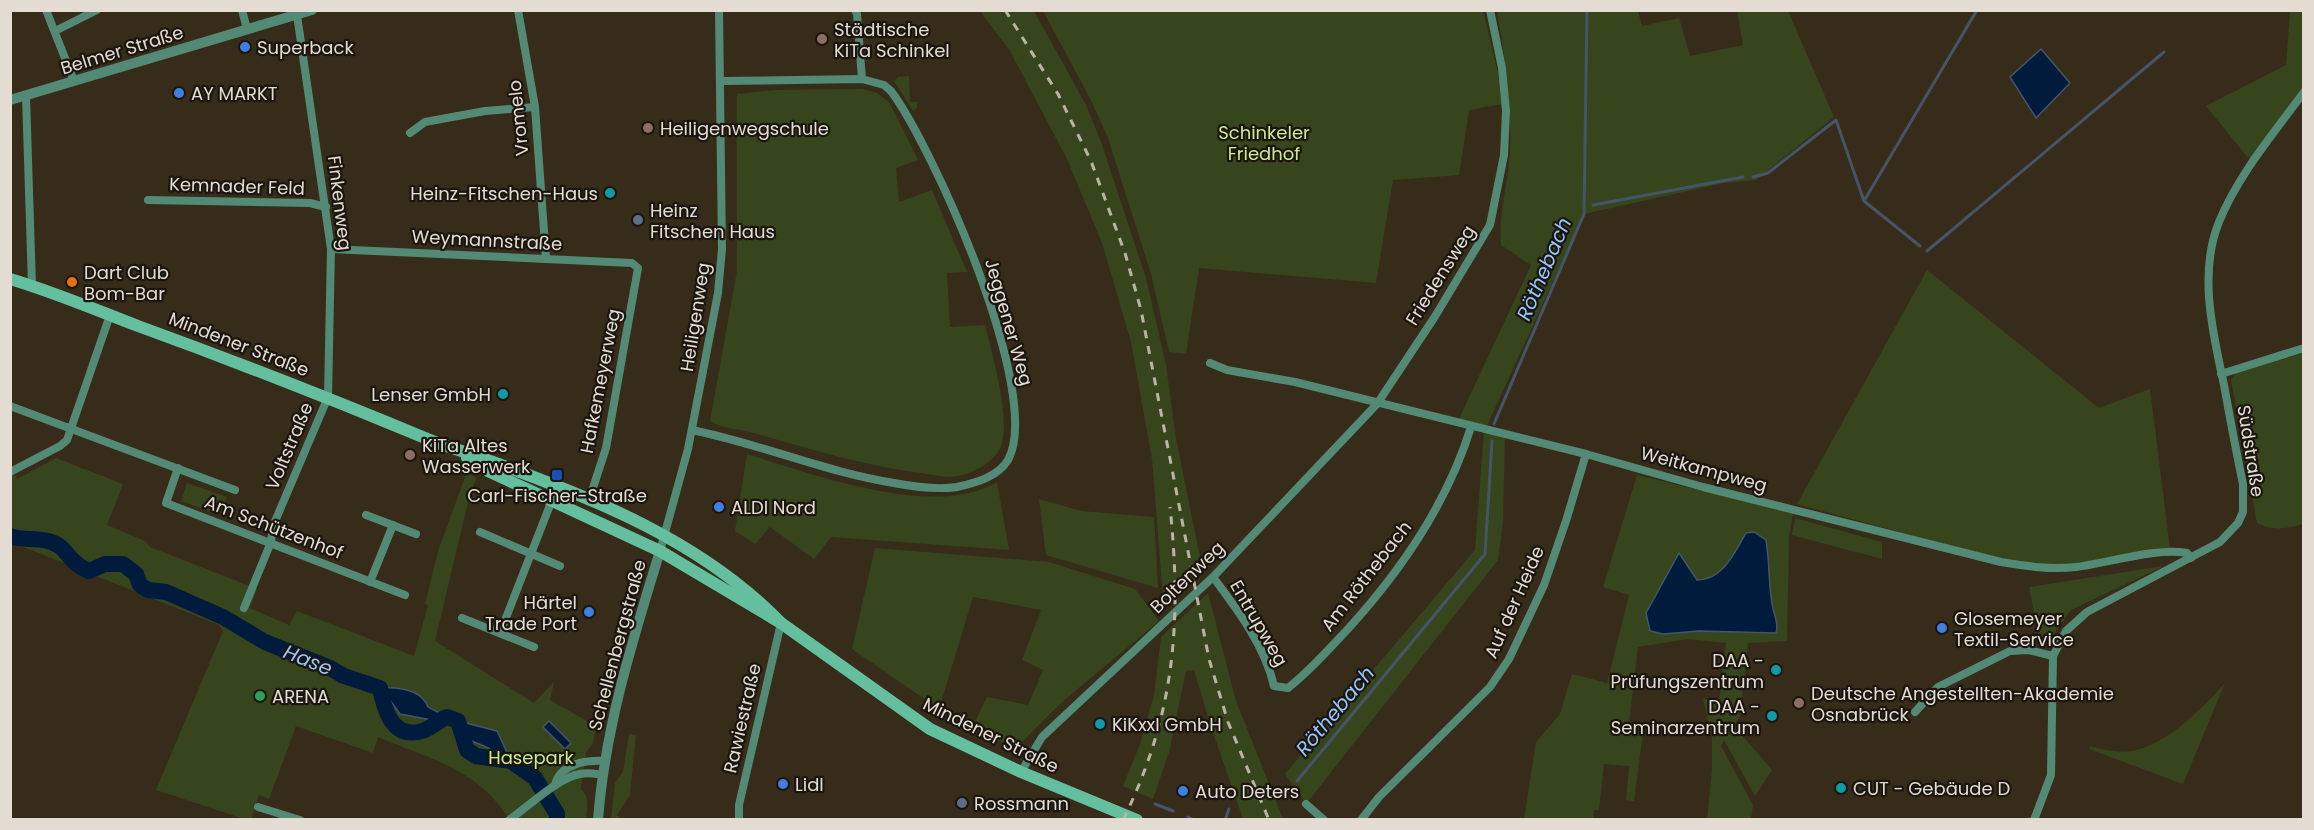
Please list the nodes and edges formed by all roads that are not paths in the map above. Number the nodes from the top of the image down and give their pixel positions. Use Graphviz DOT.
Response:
graph roads {
  1 [pos="46,10"];
  2 [pos="97,10"];
  3 [pos="242,10"];
  4 [pos="312,10"];
  5 [pos="518,10"];
  6 [pos="719,10"];
  7 [pos="855,10"];
  8 [pos="1490,10"];
  9 [pos="297,15"];
  10 [pos="247,29"];
  11 [pos="55,31"];
  12 [pos="862,79"];
  13 [pos="74,81"];
  14 [pos="721,81"];
  15 [pos="2304,92"];
  16 [pos="26,96"];
  17 [pos="10,100"];
  18 [pos="535,107"];
  19 [pos="410,133"];
  20 [pos="147,200"];
  21 [pos="326,207"];
  22 [pos="331,249"];
  23 [pos="546,259"];
  24 [pos="638,268"];
  25 [pos="10,279"];
  26 [pos="32,286"];
  27 [pos="110,315"];
  28 [pos="2304,348"];
  29 [pos="1210,363"];
  30 [pos="2221,374"];
  31 [pos="328,397"];
  32 [pos="1377,404"];
  33 [pos="10,406"];
  34 [pos="1471,427"];
  35 [pos="71,428"];
  36 [pos="692,430"];
  37 [pos="452,449"];
  38 [pos="1586,454"];
  39 [pos="178,468"];
  40 [pos="10,472"];
  41 [pos="236,490"];
  42 [pos="574,493"];
  43 [pos="552,500"];
  44 [pos="589,500"];
  45 [pos="366,515"];
  46 [pos="393,525"];
  47 [pos="480,532"];
  48 [pos="416,534"];
  49 [pos="665,535"];
  50 [pos="271,542"];
  51 [pos="660,551"];
  52 [pos="531,554"];
  53 [pos="2191,558"];
  54 [pos="560,566"];
  55 [pos="1214,577"];
  56 [pos="370,582"];
  57 [pos="405,595"];
  58 [pos="244,608"];
  59 [pos="462,618"];
  60 [pos="781,623"];
  61 [pos="500,633"];
  62 [pos="534,647"];
  63 [pos="2053,656"];
  64 [pos="1274,686"];
  65 [pos="1916,712"];
  66 [pos="606,761"];
  67 [pos="1021,772"];
  68 [pos="603,775"];
  69 [pos="555,785"];
  70 [pos="1306,804"];
  71 [pos="258,807"];
  72 [pos="300,819"];
  73 [pos="509,819"];
  74 [pos="598,819"];
  75 [pos="739,819"];
  76 [pos="1137,819"];
  77 [pos="1324,819"];
  78 [pos="1361,819"];
  79 [pos="2034,819"];
  1 -- 11 [label="street"];
  2 -- 11 [label="street"];
  3 -- 10 [label="street"];
  4 -- 9 [label="street, Belmer Straße"];
  5 -- 18 [label="street, Vromelo"];
  6 -- 14 [label="street, Heiligenweg"];
  7 -- 12 [label="street"];
  8 -- 32 [label="street, Friedensweg"];
  9 -- 10 [label="street, Belmer Straße"];
  9 -- 21 [label="street, Finkenweg"];
  10 -- 13 [label="street, Belmer Straße"];
  11 -- 13 [label="street"];
  12 -- 14 [label="street, Jeggener Weg"];
  12 -- 36 [label="street, Jeggener Weg"];
  13 -- 16 [label="street, Belmer Straße"];
  14 -- 36 [label="street, Heiligenweg"];
  15 -- 30 [label="street, Südstraße"];
  16 -- 17 [label="street, Belmer Straße"];
  16 -- 26 [label="street"];
  18 -- 19 [label="street"];
  18 -- 23 [label="street, Vromelo"];
  20 -- 21 [label="street, Kemnader Feld"];
  21 -- 22 [label="street, Finkenweg"];
  22 -- 23 [label="street, Weymannstraße"];
  22 -- 31 [label="street, Finkenweg"];
  23 -- 24 [label="street, Weymannstraße"];
  24 -- 44 [label="street, Hafkemeyerweg"];
  25 -- 26 [label="main road, Mindener Straße"];
  26 -- 27 [label="main road, Mindener Straße"];
  27 -- 31 [label="main road, Mindener Straße"];
  27 -- 35 [label="street"];
  28 -- 30 [label="street"];
  29 -- 32 [label="street, Weitkampweg"];
  30 -- 53 [label="street, Südstraße"];
  31 -- 37 [label="main road, Mindener Straße"];
  31 -- 50 [label="street, Voltstraße"];
  32 -- 34 [label="street, Weitkampweg"];
  32 -- 55 [label="street, Boltenweg"];
  33 -- 35 [label="street, Am Schützenhof"];
  34 -- 38 [label="street, Weitkampweg"];
  34 -- 64 [label="street, Am Röthebach"];
  35 -- 39 [label="street, Am Schützenhof"];
  35 -- 40 [label="street"];
  36 -- 49 [label="street, Heiligenweg"];
  37 -- 42 [label="main road, Mindener Straße"];
  37 -- 43 [label="main road, Mindener Straße"];
  38 -- 53 [label="street, Weitkampweg"];
  38 -- 78 [label="street, Auf der Heide"];
  39 -- 41 [label="street, Am Schützenhof"];
  39 -- 50 [label="street, Am Schützenhof"];
  42 -- 43 [label="street"];
  42 -- 44 [label="main road, Mindener Straße"];
  43 -- 51 [label="main road, Mindener Straße"];
  43 -- 52 [label="street"];
  44 -- 49 [label="main road, Mindener Straße"];
  45 -- 46 [label="street"];
  46 -- 48 [label="street"];
  46 -- 56 [label="street"];
  47 -- 52 [label="street"];
  49 -- 51 [label="street, Heiligenweg"];
  49 -- 60 [label="main road, Mindener Straße"];
  50 -- 56 [label="street, Am Schützenhof"];
  50 -- 58 [label="street, Voltstraße"];
  51 -- 60 [label="main road, Mindener Straße"];
  51 -- 66 [label="street, Schellenbergstraße"];
  52 -- 54 [label="street"];
  52 -- 61 [label="street"];
  53 -- 63 [label="street, Südstraße"];
  55 -- 64 [label="street, Entrupweg"];
  55 -- 67 [label="street, Boltenweg"];
  56 -- 57 [label="street, Am Schützenhof"];
  59 -- 61 [label="street"];
  60 -- 67 [label="main road, Mindener Straße"];
  60 -- 75 [label="street, Rawiestraße"];
  61 -- 62 [label="street"];
  63 -- 65 [label="street"];
  63 -- 79 [label="street"];
  66 -- 68 [label="street, Schellenbergstraße"];
  66 -- 69 [label="street"];
  67 -- 76 [label="main road, Mindener Straße"];
  68 -- 69 [label="street"];
  68 -- 74 [label="street, Schellenbergstraße"];
  69 -- 73 [label="street"];
  70 -- 77 [label="street"];
  71 -- 72 [label="street"];
}
